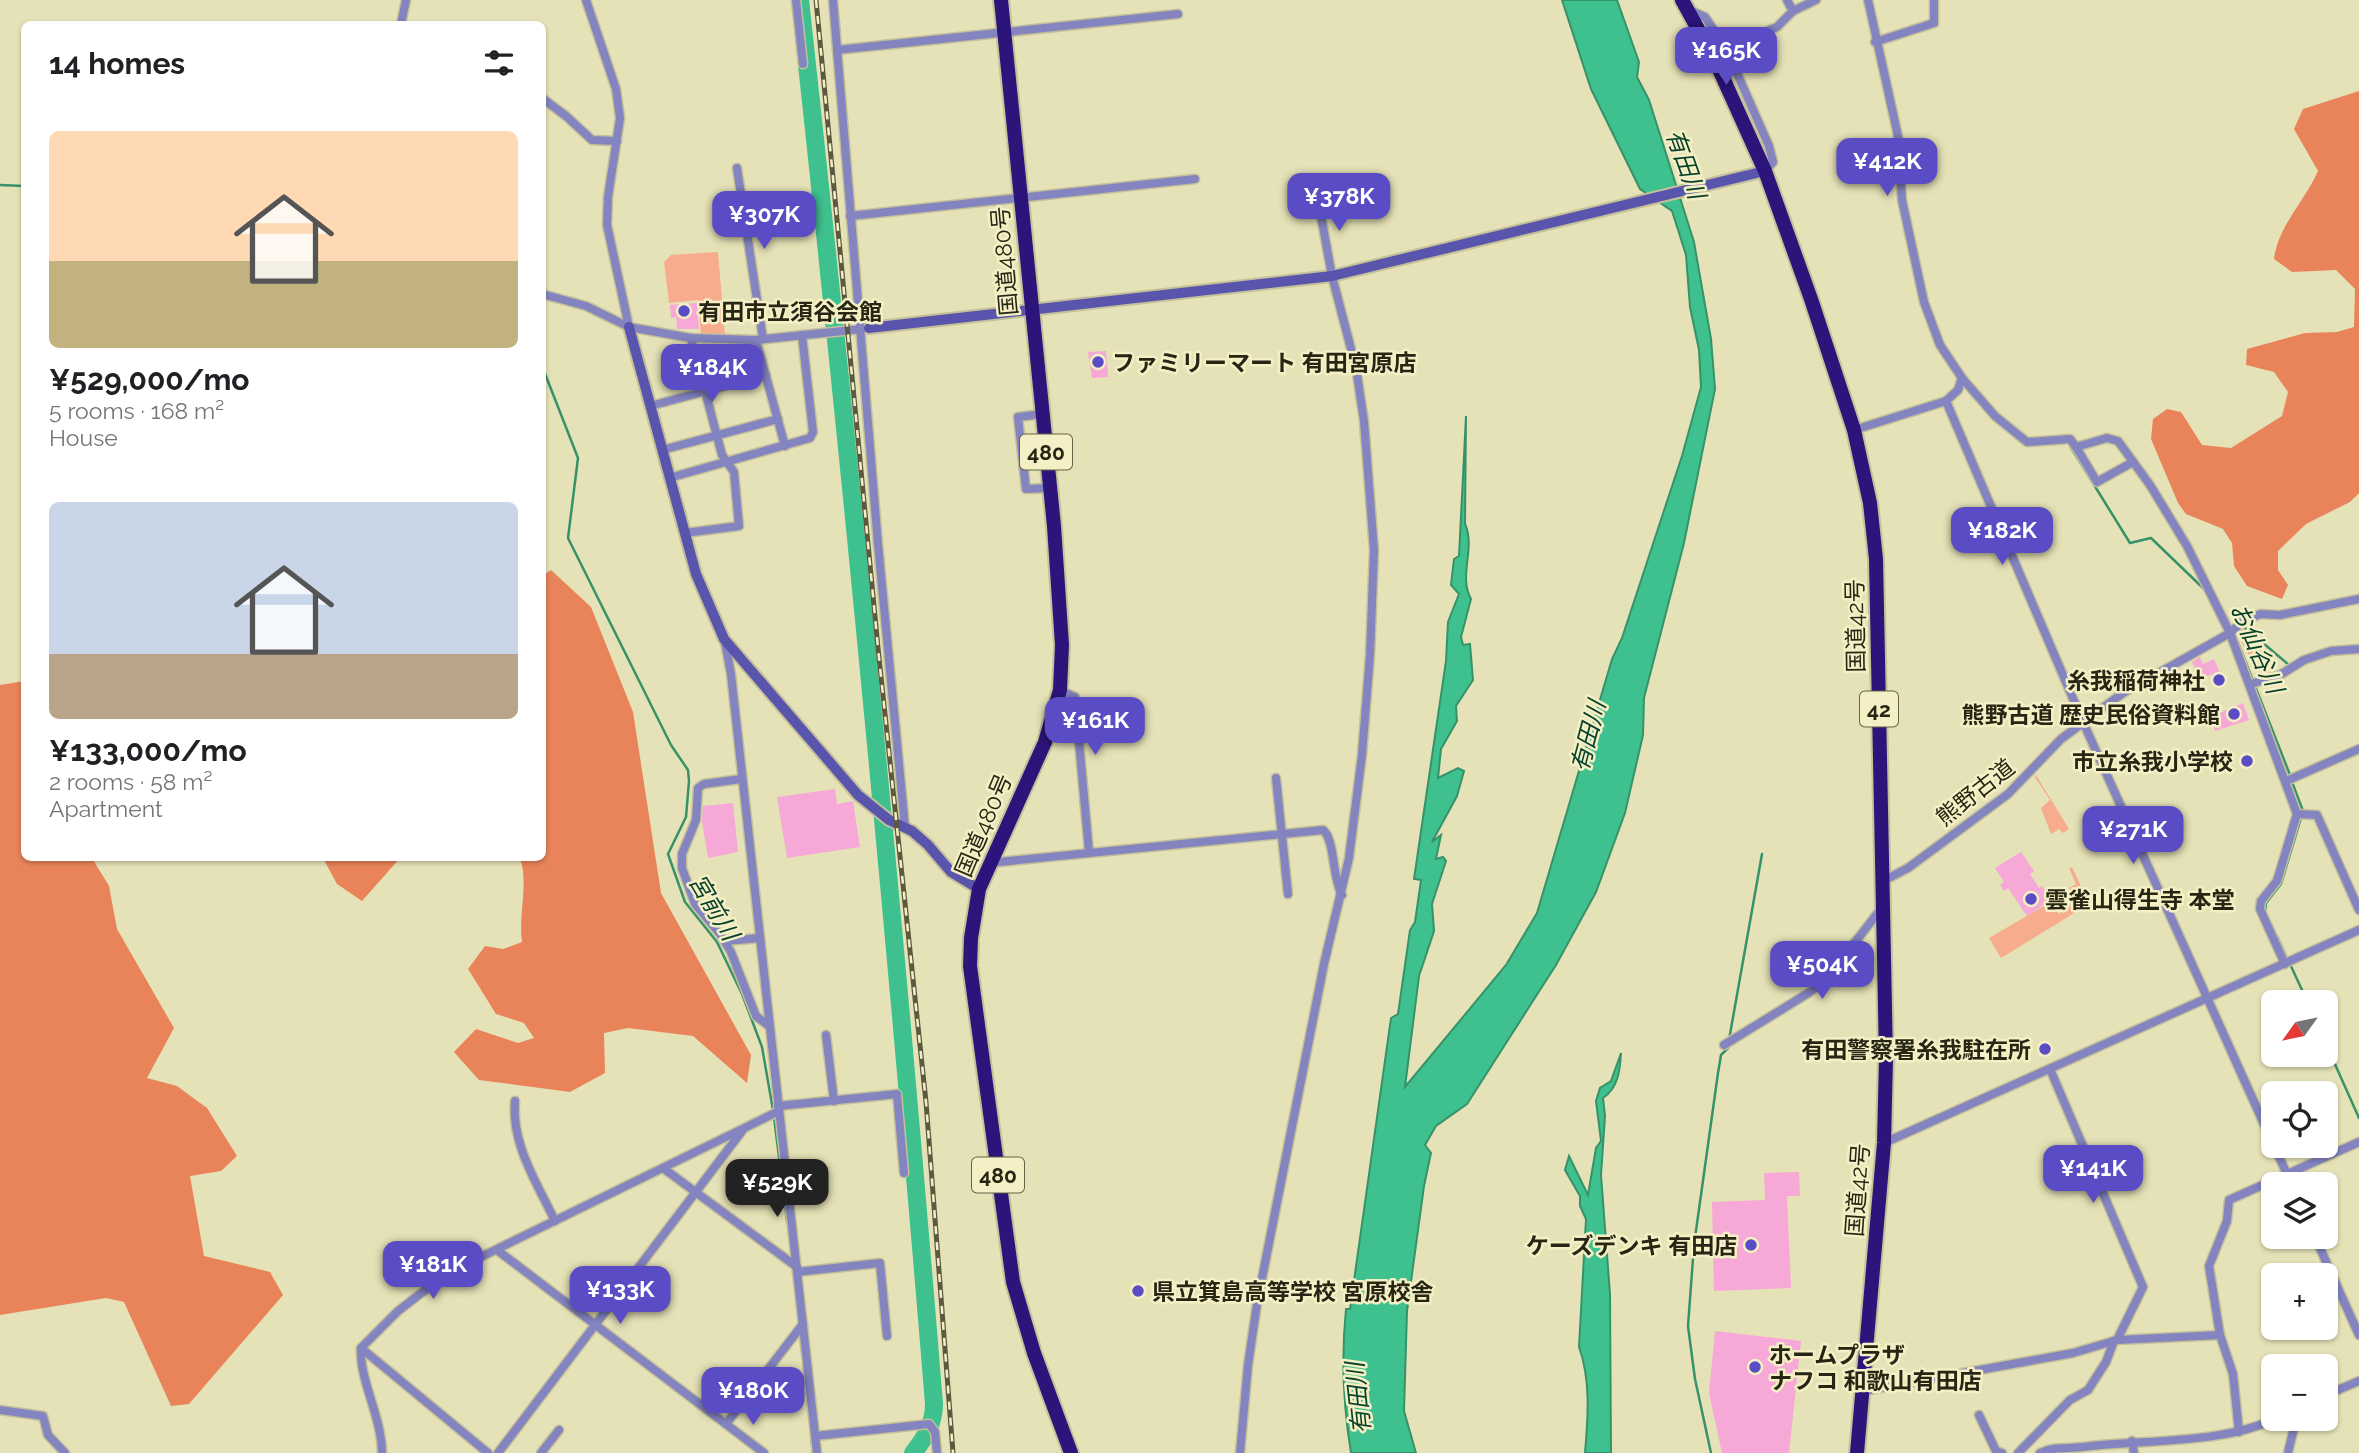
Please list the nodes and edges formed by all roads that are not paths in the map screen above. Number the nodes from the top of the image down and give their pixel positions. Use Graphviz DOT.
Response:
graph roads {
  1 [pos="406,0"];
  2 [pos="586,0"];
  3 [pos="796,0"];
  4 [pos="833,0"];
  5 [pos="1001,0"];
  6 [pos="1787,0"];
  7 [pos="1816,0"];
  8 [pos="1868,0"];
  9 [pos="1934,0"];
  10 [pos="1684,4"];
  11 [pos="1793,11"];
  12 [pos="1178,14"];
  13 [pos="402,21"];
  14 [pos="1005,32"];
  15 [pos="1875,42"];
  16 [pos="1726,48"];
  17 [pos="837,50"];
  18 [pos="803,64"];
  19 [pos="546,101"];
  20 [pos="617,141"];
  21 [pos="737,168"];
  22 [pos="1765,171"];
  23 [pos="1195,179"];
  24 [pos="1317,194"];
  25 [pos="1021,199"];
  26 [pos="850,216"];
  27 [pos="1332,276"];
  28 [pos="546,295"];
  29 [pos="1032,310"];
  30 [pos="629,327"];
  31 [pos="864,328"];
  32 [pos="802,335"];
  33 [pos="691,338"];
  34 [pos="760,339"];
  35 [pos="766,375"];
  36 [pos="1962,378"];
  37 [pos="705,391"];
  38 [pos="1946,401"];
  39 [pos="650,406"];
  40 [pos="1042,414"];
  41 [pos="778,419"];
  42 [pos="1854,430"];
  43 [pos="717,435"];
  44 [pos="785,446"];
  45 [pos="2076,447"];
  46 [pos="662,450"];
  47 [pos="727,462"];
  48 [pos="2133,462"];
  49 [pos="669,478"];
  50 [pos="1050,488"];
  51 [pos="684,533"];
  52 [pos="2359,598"];
  53 [pos="2230,633"];
  54 [pos="724,639"];
  55 [pos="2359,649"];
  56 [pos="2251,684"];
  57 [pos="1060,690"];
  58 [pos="2083,722"];
  59 [pos="2359,749"];
  60 [pos="1276,778"];
  61 [pos="741,779"];
  62 [pos="2286,781"];
  63 [pos="2297,814"];
  64 [pos="905,827"];
  65 [pos="1283,832"];
  66 [pos="1089,852"];
  67 [pos="989,863"];
  68 [pos="1881,882"];
  69 [pos="979,889"];
  70 [pos="1288,894"];
  71 [pos="1342,895"];
  72 [pos="1882,908"];
  73 [pos="2359,909"];
  74 [pos="2359,930"];
  75 [pos="760,938"];
  76 [pos="726,941"];
  77 [pos="2285,964"];
  78 [pos="2208,999"];
  79 [pos="769,1026"];
  80 [pos="826,1035"];
  81 [pos="1724,1045"];
  82 [pos="2050,1069"];
  83 [pos="515,1101"];
  84 [pos="834,1101"];
  85 [pos="778,1108"];
  86 [pos="2261,1116"];
  87 [pos="744,1129"];
  88 [pos="2359,1142"];
  89 [pos="1884,1143"];
  90 [pos="663,1168"];
  91 [pos="2292,1172"];
  92 [pos="904,1173"];
  93 [pos="2261,1186"];
  94 [pos="696,1193"];
  95 [pos="555,1221"];
  96 [pos="2320,1249"];
  97 [pos="497,1250"];
  98 [pos="797,1270"];
  99 [pos="803,1324"];
  100 [pos="596,1325"];
  101 [pos="2220,1335"];
  102 [pos="2359,1335"];
  103 [pos="887,1336"];
  104 [pos="2116,1341"];
  105 [pos="361,1348"];
  106 [pos="2359,1381"];
  107 [pos="2338,1390"];
  108 [pos="1864,1391"];
  109 [pos="0,1410"];
  110 [pos="1979,1415"];
  111 [pos="726,1424"];
  112 [pos="2261,1426"];
  113 [pos="559,1430"];
  114 [pos="2293,1431"];
  115 [pos="2239,1432"];
  116 [pos="815,1436"];
  117 [pos="2132,1441"];
  118 [pos="65,1453"];
  119 [pos="382,1453"];
  120 [pos="488,1453"];
  121 [pos="498,1453"];
  122 [pos="541,1453"];
  123 [pos="764,1453"];
  124 [pos="817,1453"];
  125 [pos="937,1453"];
  126 [pos="1071,1453"];
  127 [pos="1240,1453"];
  128 [pos="1857,1453"];
  129 [pos="2002,1453"];
  130 [pos="2018,1453"];
  131 [pos="2040,1453"];
  132 [pos="2134,1453"];
  133 [pos="2288,1453"];
  1 -- 13 [label="street"];
  2 -- 20 [label="street"];
  3 -- 18 [label="street"];
  4 -- 17 [label="street"];
  5 -- 14 [label="highway, 国道480号 / 480"];
  6 -- 11 [label="street"];
  7 -- 11 [label="street"];
  8 -- 15 [label="street"];
  9 -- 15 [label="street"];
  10 -- 16 [label="street"];
  10 -- 22 [label="highway, 国道42号 / 42"];
  11 -- 16 [label="street"];
  12 -- 14 [label="street"];
  14 -- 17 [label="street"];
  14 -- 25 [label="highway, 国道480号 / 480"];
  15 -- 36 [label="street"];
  16 -- 22 [label="street"];
  17 -- 26 [label="street"];
  19 -- 20 [label="street"];
  20 -- 30 [label="street"];
  21 -- 34 [label="street"];
  22 -- 27 [label="street"];
  22 -- 42 [label="highway, 国道42号 / 42"];
  23 -- 25 [label="street"];
  24 -- 27 [label="street"];
  25 -- 26 [label="street"];
  25 -- 29 [label="highway, 国道480号 / 480"];
  26 -- 31 [label="street"];
  27 -- 29 [label="street"];
  27 -- 71 [label="street"];
  28 -- 30 [label="street"];
  29 -- 31 [label="street"];
  29 -- 40 [label="highway, 国道480号 / 480"];
  30 -- 33 [label="street"];
  30 -- 39 [label="street"];
  31 -- 32 [label="street"];
  31 -- 64 [label="street"];
  32 -- 34 [label="street"];
  32 -- 44 [label="street"];
  33 -- 34 [label="street"];
  33 -- 37 [label="street"];
  34 -- 35 [label="street"];
  35 -- 37 [label="street"];
  35 -- 41 [label="street"];
  36 -- 38 [label="street"];
  36 -- 45 [label="street"];
  37 -- 39 [label="street"];
  37 -- 43 [label="street"];
  38 -- 42 [label="street"];
  38 -- 58 [label="street"];
  39 -- 46 [label="street"];
  40 -- 50 [label="highway, 国道480号 / 480"];
  40 -- 50 [label="street"];
  41 -- 43 [label="street"];
  41 -- 44 [label="street"];
  42 -- 68 [label="highway, 国道42号 / 42"];
  43 -- 46 [label="street"];
  43 -- 47 [label="street"];
  44 -- 47 [label="street"];
  45 -- 48 [label="street"];
  45 -- 48 [label="street"];
  46 -- 49 [label="street"];
  47 -- 49 [label="street"];
  47 -- 51 [label="street"];
  48 -- 53 [label="street"];
  49 -- 51 [label="street"];
  50 -- 57 [label="highway, 国道480号 / 480"];
  51 -- 54 [label="street"];
  52 -- 53 [label="street, 熊野古道"];
  53 -- 56 [label="street"];
  53 -- 58 [label="street, 熊野古道"];
  54 -- 61 [label="street"];
  54 -- 64 [label="street"];
  55 -- 56 [label="street"];
  56 -- 62 [label="street"];
  57 -- 66 [label="street"];
  57 -- 67 [label="highway, 国道480号 / 480"];
  58 -- 68 [label="street, 熊野古道"];
  58 -- 78 [label="street"];
  59 -- 62 [label="street"];
  60 -- 65 [label="street"];
  61 -- 75 [label="street"];
  61 -- 76 [label="street"];
  62 -- 63 [label="street"];
  63 -- 73 [label="street"];
  63 -- 77 [label="street"];
  64 -- 69 [label="street"];
  65 -- 66 [label="street"];
  65 -- 70 [label="street"];
  65 -- 71 [label="street"];
  66 -- 67 [label="street"];
  67 -- 69 [label="highway, 国道480号 / 480"];
  68 -- 72 [label="highway, 国道42号 / 42"];
  69 -- 126 [label="highway, 国道480号 / 480"];
  71 -- 127 [label="street"];
  72 -- 81 [label="street"];
  72 -- 89 [label="highway, 国道42号 / 42"];
  74 -- 77 [label="street"];
  75 -- 76 [label="street"];
  75 -- 79 [label="street"];
  76 -- 79 [label="street"];
  77 -- 78 [label="street"];
  78 -- 82 [label="street"];
  78 -- 86 [label="street"];
  79 -- 85 [label="street"];
  80 -- 84 [label="street"];
  82 -- 89 [label="street"];
  82 -- 104 [label="street"];
  83 -- 95 [label="street"];
  84 -- 85 [label="street"];
  84 -- 92 [label="street"];
  85 -- 87 [label="street"];
  85 -- 98 [label="street"];
  87 -- 90 [label="street"];
  87 -- 94 [label="street"];
  88 -- 91 [label="street"];
  89 -- 108 [label="highway, 国道42号 / 42"];
  90 -- 94 [label="street"];
  90 -- 95 [label="street"];
  93 -- 101 [label="street"];
  94 -- 98 [label="street"];
  94 -- 100 [label="street"];
  95 -- 97 [label="street"];
  96 -- 102 [label="street"];
  97 -- 100 [label="street"];
  97 -- 105 [label="street"];
  98 -- 99 [label="street"];
  98 -- 103 [label="street"];
  99 -- 111 [label="street"];
  99 -- 116 [label="street"];
  100 -- 111 [label="street"];
  100 -- 121 [label="street"];
  101 -- 104 [label="street"];
  101 -- 115 [label="street"];
  104 -- 108 [label="street"];
  104 -- 130 [label="street"];
  105 -- 119 [label="street"];
  105 -- 120 [label="street"];
  106 -- 107 [label="street"];
  108 -- 128 [label="highway, 国道42号 / 42"];
  109 -- 118 [label="street"];
  110 -- 129 [label="street"];
  111 -- 123 [label="street"];
  112 -- 115 [label="street"];
  113 -- 122 [label="street"];
  114 -- 133 [label="street"];
  115 -- 117 [label="street"];
  116 -- 124 [label="street"];
  116 -- 125 [label="street"];
  117 -- 131 [label="street"];
  117 -- 132 [label="street"];
}
